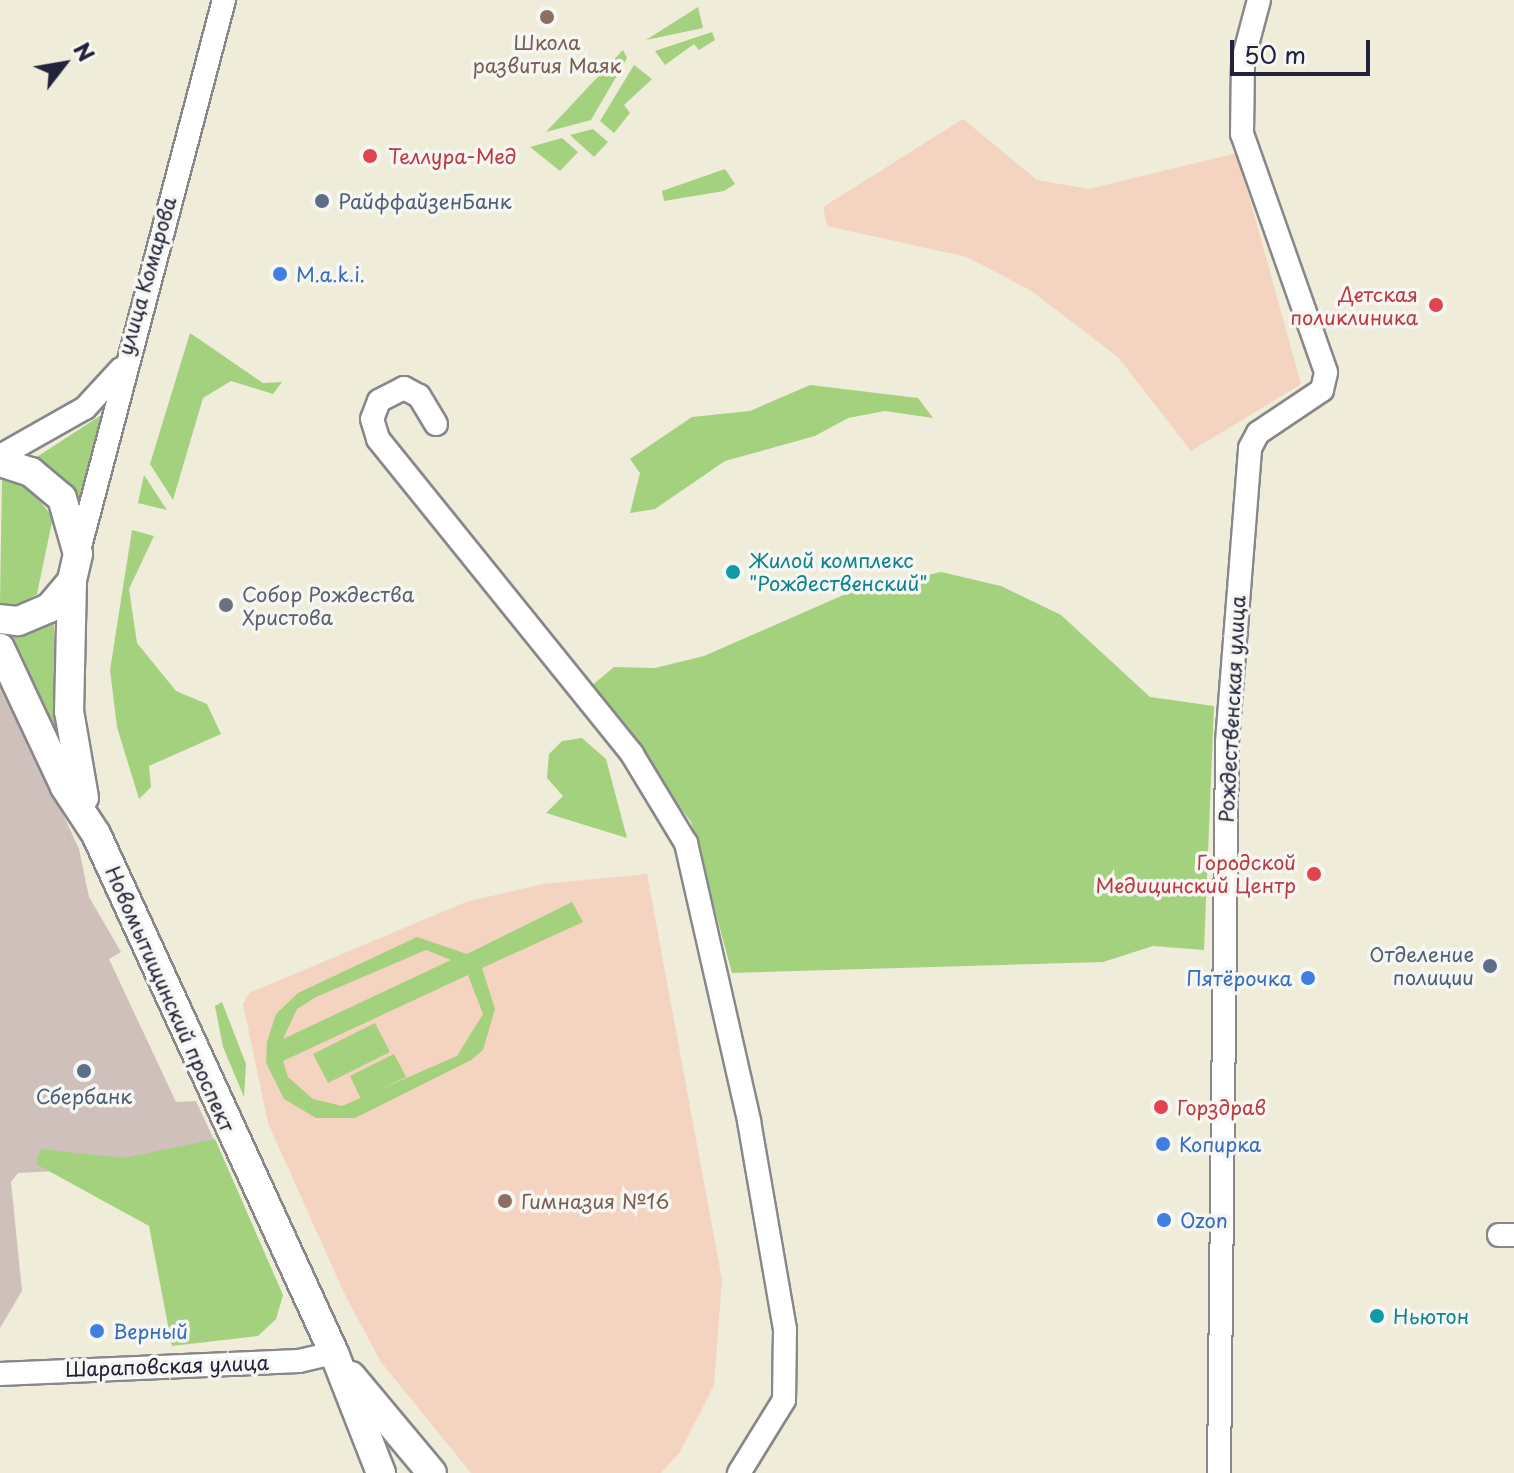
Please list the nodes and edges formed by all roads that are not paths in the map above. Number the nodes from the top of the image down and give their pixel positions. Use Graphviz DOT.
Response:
graph roads {
  1 [pos="224,0"];
  2 [pos="1259,0"];
  3 [pos="121,369"];
  4 [pos="436,424"];
  5 [pos="0,459"];
  6 [pos="75,567"];
  7 [pos="0,619"];
  8 [pos="0,648"];
  9 [pos="94,830"];
  10 [pos="334,1353"];
  11 [pos="0,1374"];
  12 [pos="381,1473"];
  13 [pos="432,1473"];
  14 [pos="739,1473"];
  15 [pos="1219,1473"];
  1 -- 3 [label="street, улица Комарова"];
  2 -- 15 [label="street, Рождественская улица"];
  3 -- 5 [label="street"];
  3 -- 6 [label="street, улица Комарова"];
  4 -- 14 [label="street"];
  5 -- 6 [label="main road"];
  6 -- 7 [label="main road"];
  6 -- 9 [label="main road"];
  8 -- 9 [label="main road, Новомытищинский проспект"];
  9 -- 10 [label="main road, Новомытищинский проспект"];
  10 -- 11 [label="street, Шараповская улица"];
  10 -- 12 [label="main road, Новомытищинский проспект"];
  10 -- 13 [label="main road, Новомытищинский проспект"];
}
